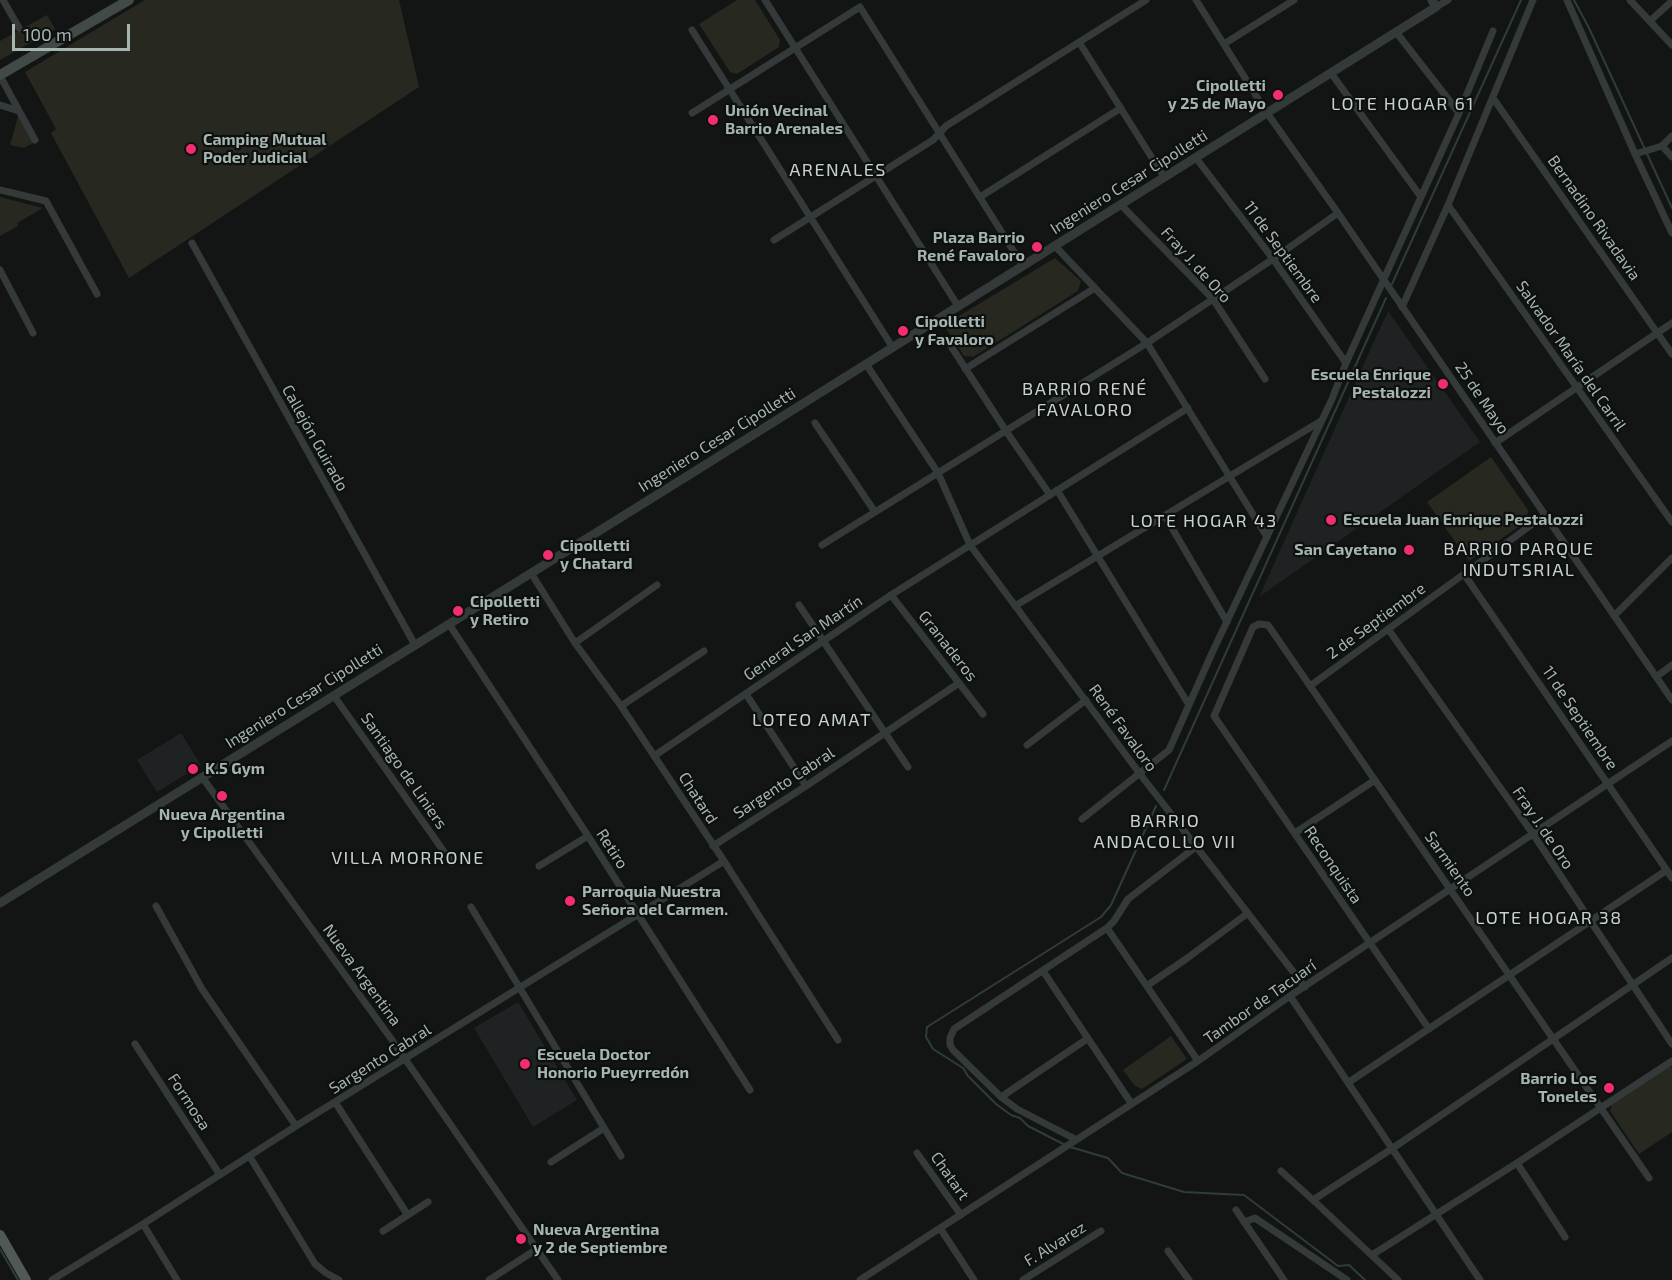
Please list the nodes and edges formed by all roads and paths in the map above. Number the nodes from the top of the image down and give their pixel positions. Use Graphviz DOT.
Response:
graph roads {
  1 [pos="3,0"];
  2 [pos="129,0"];
  3 [pos="765,0"];
  4 [pos="1146,0"];
  5 [pos="1196,0"];
  6 [pos="1294,0"];
  7 [pos="1448,0"];
  8 [pos="1533,0"];
  9 [pos="1567,0"];
  10 [pos="1630,0"];
  11 [pos="1672,1"];
  12 [pos="1434,4"];
  13 [pos="1650,21"];
  14 [pos="19,28"];
  15 [pos="693,30"];
  16 [pos="1493,31"];
  17 [pos="1396,32"];
  18 [pos="1079,42"];
  19 [pos="1224,44"];
  20 [pos="1672,45"];
  21 [pos="795,48"];
  22 [pos="1331,74"];
  23 [pos="0,75"];
  24 [pos="730,89"];
  25 [pos="1493,98"];
  26 [pos="0,105"];
  27 [pos="1121,108"];
  28 [pos="19,111"];
  29 [pos="692,113"];
  30 [pos="1267,113"];
  31 [pos="1459,113"];
  32 [pos="940,133"];
  33 [pos="1672,136"];
  34 [pos="35,140"];
  35 [pos="1662,146"];
  36 [pos="1638,153"];
  37 [pos="1672,157"];
  38 [pos="1196,158"];
  39 [pos="876,176"];
  40 [pos="1164,177"];
  41 [pos="0,190"];
  42 [pos="980,197"];
  43 [pos="1421,197"];
  44 [pos="1121,205"];
  45 [pos="1448,205"];
  46 [pos="1338,213"];
  47 [pos="810,217"];
  48 [pos="1672,233"];
  49 [pos="774,240"];
  50 [pos="192,243"];
  51 [pos="1055,246"];
  52 [pos="1273,259"];
  53 [pos="1023,266"];
  54 [pos="0,270"];
  55 [pos="1384,280"];
  56 [pos="1095,288"];
  57 [pos="97,294"];
  58 [pos="1213,299"];
  59 [pos="958,306"];
  60 [pos="1402,307"];
  61 [pos="1672,322"];
  62 [pos="1657,332"];
  63 [pos="33,333"];
  64 [pos="947,340"];
  65 [pos="1147,343"];
  66 [pos="893,348"];
  67 [pos="1672,354"];
  68 [pos="1346,363"];
  69 [pos="866,364"];
  70 [pos="965,369"];
  71 [pos="1265,379"];
  72 [pos="1577,387"];
  73 [pos="1188,408"];
  74 [pos="1321,421"];
  75 [pos="815,423"];
  76 [pos="1006,431"];
  77 [pos="1495,443"];
  78 [pos="938,473"];
  79 [pos="1230,476"];
  80 [pos="1057,490"];
  81 [pos="1050,495"];
  82 [pos="874,512"];
  83 [pos="1165,516"];
  84 [pos="1545,516"];
  85 [pos="1672,522"];
  86 [pos="1267,537"];
  87 [pos="822,545"];
  88 [pos="970,545"];
  89 [pos="1098,556"];
  90 [pos="1672,558"];
  91 [pos="531,573"];
  92 [pos="1464,574"];
  93 [pos="657,585"];
  94 [pos="891,595"];
  95 [pos="799,605"];
  96 [pos="1015,606"];
  97 [pos="1614,616"];
  98 [pos="1227,622"];
  99 [pos="449,624"];
  100 [pos="1388,629"];
  101 [pos="822,640"];
  102 [pos="575,643"];
  103 [pos="415,645"];
  104 [pos="704,651"];
  105 [pos="1672,665"];
  106 [pos="1656,677"];
  107 [pos="959,683"];
  108 [pos="1310,686"];
  109 [pos="746,694"];
  110 [pos="334,696"];
  111 [pos="1086,700"];
  112 [pos="1672,700"];
  113 [pos="1189,705"];
  114 [pos="621,706"];
  115 [pos="983,714"];
  116 [pos="1215,716"];
  117 [pos="885,733"];
  118 [pos="1672,741"];
  119 [pos="1027,744"];
  120 [pos="654,756"];
  121 [pos="908,767"];
  122 [pos="1140,774"];
  123 [pos="202,777"];
  124 [pos="1375,780"];
  125 [pos="1609,784"];
  126 [pos="806,786"];
  127 [pos="1082,819"];
  128 [pos="1295,833"];
  129 [pos="1533,834"];
  130 [pos="588,836"];
  131 [pos="713,846"];
  132 [pos="1197,846"];
  133 [pos="724,861"];
  134 [pos="452,863"];
  135 [pos="539,866"];
  136 [pos="1666,870"];
  137 [pos="1672,878"];
  138 [pos="1451,889"];
  139 [pos="0,903"];
  140 [pos="156,906"];
  141 [pos="471,907"];
  142 [pos="1248,913"];
  143 [pos="638,915"];
  144 [pos="1590,921"];
  145 [pos="1107,928"];
  146 [pos="1370,943"];
  147 [pos="1672,958"];
  148 [pos="1043,971"];
  149 [pos="1510,975"];
  150 [pos="1148,985"];
  151 [pos="1632,985"];
  152 [pos="1305,987"];
  153 [pos="520,988"];
  154 [pos="1290,996"];
  155 [pos="1429,1029"];
  156 [pos="1554,1038"];
  157 [pos="1087,1039"];
  158 [pos="838,1040"];
  159 [pos="135,1044"];
  160 [pos="1672,1044"];
  161 [pos="405,1059"];
  162 [pos="1198,1060"];
  163 [pos="1672,1061"];
  164 [pos="1350,1082"];
  165 [pos="750,1090"];
  166 [pos="1001,1097"];
  167 [pos="335,1102"];
  168 [pos="1131,1103"];
  169 [pos="1602,1108"];
  170 [pos="296,1126"];
  171 [pos="604,1128"];
  172 [pos="1073,1141"];
  173 [pos="1393,1148"];
  174 [pos="917,1153"];
  175 [pos="621,1156"];
  176 [pos="250,1157"];
  177 [pos="551,1162"];
  178 [pos="1518,1163"];
  179 [pos="1281,1171"];
  180 [pos="220,1175"];
  181 [pos="1649,1178"];
  182 [pos="1313,1200"];
  183 [pos="428,1202"];
  184 [pos="1236,1210"];
  185 [pos="407,1214"];
  186 [pos="961,1215"];
  187 [pos="1437,1215"];
  188 [pos="1244,1222"];
  189 [pos="143,1224"];
  190 [pos="940,1228"];
  191 [pos="383,1231"];
  192 [pos="1101,1231"];
  193 [pos="0,1235"];
  194 [pos="1565,1237"];
  195 [pos="537,1250"];
  196 [pos="1168,1251"];
  197 [pos="1372,1256"];
  198 [pos="1340,1275"];
  199 [pos="26,1280"];
  200 [pos="52,1280"];
  201 [pos="177,1280"];
  202 [pos="339,1280"];
  203 [pos="489,1280"];
  204 [pos="558,1280"];
  205 [pos="860,1280"];
  206 [pos="974,1280"];
  207 [pos="1023,1280"];
  208 [pos="1189,1280"];
  209 [pos="1284,1280"];
  210 [pos="1333,1280"];
  211 [pos="1347,1280"];
  212 [pos="1398,1280"];
  213 [pos="1480,1280"];
  1 -- 14 [label="street"];
  2 -- 23 [label="main road"];
  3 -- 21 [label="street"];
  4 -- 18 [label="street"];
  5 -- 19 [label="street, 25 de Mayo"];
  6 -- 19 [label="street"];
  7 -- 12 [label="street, Ingeniero Cesar Cipolletti"];
  8 -- 25 [label="street"];
  9 -- 36 [label="street"];
  10 -- 13 [label="street"];
  11 -- 13 [label="street"];
  12 -- 17 [label="street, Ingeniero Cesar Cipolletti"];
  13 -- 20 [label="street"];
  15 -- 24 [label="street"];
  16 -- 31 [label="street"];
  17 -- 22 [label="street, Ingeniero Cesar Cipolletti"];
  17 -- 31 [label="street"];
  18 -- 27 [label="street"];
  18 -- 32 [label="street"];
  19 -- 30 [label="street, 25 de Mayo"];
  21 -- 24 [label="street"];
  21 -- 32 [label="street"];
  21 -- 39 [label="street"];
  22 -- 30 [label="street, Ingeniero Cesar Cipolletti"];
  22 -- 43 [label="street"];
  23 -- 28 [label="street"];
  24 -- 29 [label="street"];
  24 -- 47 [label="street"];
  25 -- 45 [label="street"];
  25 -- 62 [label="street, Bernadino Rivadavia"];
  26 -- 28 [label="street"];
  27 -- 40 [label="street"];
  27 -- 42 [label="street"];
  28 -- 34 [label="street"];
  30 -- 38 [label="street, Ingeniero Cesar Cipolletti"];
  30 -- 46 [label="street, 25 de Mayo"];
  31 -- 43 [label="street"];
  32 -- 39 [label="street"];
  32 -- 42 [label="street"];
  33 -- 35 [label="street"];
  35 -- 36 [label="street"];
  35 -- 37 [label="street"];
  36 -- 48 [label="street"];
  38 -- 40 [label="street, Ingeniero Cesar Cipolletti"];
  38 -- 52 [label="street, 11 de Septiembre"];
  39 -- 47 [label="street"];
  39 -- 59 [label="street"];
  40 -- 44 [label="street, Ingeniero Cesar Cipolletti"];
  41 -- 57 [label="street"];
  42 -- 53 [label="street"];
  43 -- 55 [label="street"];
  44 -- 51 [label="street, Ingeniero Cesar Cipolletti"];
  44 -- 58 [label="street, Fray J. de Oro"];
  45 -- 60 [label="street"];
  45 -- 72 [label="street, Salvador María del Carril"];
  46 -- 52 [label="street"];
  46 -- 55 [label="street, 25 de Mayo"];
  47 -- 49 [label="street"];
  47 -- 66 [label="street"];
  50 -- 103 [label="street, Callejón Guirado"];
  51 -- 53 [label="street, Ingeniero Cesar Cipolletti"];
  51 -- 56 [label="street"];
  52 -- 58 [label="street"];
  52 -- 68 [label="street, 11 de Septiembre"];
  53 -- 59 [label="street, Ingeniero Cesar Cipolletti"];
  54 -- 63 [label="street"];
  55 -- 60 [label="street, 25 de Mayo"];
  55 -- 68 [label="street"];
  56 -- 65 [label="street"];
  56 -- 70 [label="street"];
  58 -- 65 [label="street"];
  58 -- 71 [label="street, Fray J. de Oro"];
  59 -- 66 [label="street, Ingeniero Cesar Cipolletti"];
  60 -- 77 [label="street, 25 de Mayo"];
  61 -- 62 [label="street"];
  62 -- 67 [label="street, Bernadino Rivadavia"];
  62 -- 72 [label="street"];
  64 -- 70 [label="street"];
  65 -- 73 [label="street"];
  65 -- 76 [label="street"];
  66 -- 69 [label="street, Ingeniero Cesar Cipolletti"];
  68 -- 74 [label="street"];
  69 -- 78 [label="street, René Favaloro"];
  69 -- 91 [label="street, Ingeniero Cesar Cipolletti"];
  70 -- 76 [label="street"];
  72 -- 77 [label="street"];
  72 -- 85 [label="street, Salvador María del Carril"];
  73 -- 79 [label="street"];
  73 -- 80 [label="street, General San Martín"];
  74 -- 79 [label="street"];
  74 -- 86 [label="street"];
  75 -- 82 [label="street"];
  76 -- 78 [label="street"];
  76 -- 81 [label="street"];
  77 -- 84 [label="street, 25 de Mayo"];
  78 -- 82 [label="street"];
  78 -- 88 [label="street, René Favaloro"];
  79 -- 83 [label="street"];
  79 -- 86 [label="street"];
  80 -- 81 [label="street, General San Martín"];
  80 -- 89 [label="street"];
  81 -- 88 [label="street, General San Martín"];
  82 -- 87 [label="street"];
  83 -- 89 [label="street"];
  83 -- 98 [label="street"];
  84 -- 92 [label="street, 2 de Septiembre"];
  84 -- 97 [label="street, 25 de Mayo"];
  86 -- 98 [label="street"];
  88 -- 94 [label="street, General San Martín"];
  88 -- 96 [label="street, René Favaloro"];
  89 -- 96 [label="street"];
  89 -- 113 [label="street"];
  90 -- 97 [label="street"];
  91 -- 99 [label="street, Ingeniero Cesar Cipolletti"];
  91 -- 102 [label="street, Chatard"];
  92 -- 100 [label="street, 2 de Septiembre"];
  92 -- 125 [label="street, 11 de Septiembre"];
  93 -- 102 [label="street"];
  94 -- 101 [label="street, General San Martín"];
  94 -- 107 [label="street, Granaderos"];
  95 -- 101 [label="street"];
  96 -- 111 [label="street, René Favaloro"];
  97 -- 106 [label="street, 25 de Mayo"];
  98 -- 113 [label="street"];
  99 -- 103 [label="street, Ingeniero Cesar Cipolletti"];
  99 -- 130 [label="street, Retiro"];
  100 -- 108 [label="street, 2 de Septiembre"];
  100 -- 129 [label="street, Fray J. de Oro"];
  101 -- 109 [label="street, General San Martín"];
  101 -- 117 [label="street"];
  102 -- 114 [label="street, Chatard"];
  103 -- 110 [label="street, Ingeniero Cesar Cipolletti"];
  104 -- 114 [label="street"];
  105 -- 106 [label="street"];
  106 -- 112 [label="street, 25 de Mayo"];
  107 -- 115 [label="street, Granaderos"];
  107 -- 117 [label="street, Sargento Cabral"];
  108 -- 116 [label="street, Sarmiento"];
  108 -- 124 [label="street, Sarmiento"];
  109 -- 120 [label="street, General San Martín"];
  109 -- 126 [label="street"];
  110 -- 123 [label="street, Ingeniero Cesar Cipolletti"];
  110 -- 134 [label="street, Santiago de Liniers"];
  111 -- 119 [label="street"];
  111 -- 122 [label="street, René Favaloro"];
  113 -- 122 [label="street"];
  114 -- 120 [label="street, Chatard"];
  116 -- 128 [label="street, Reconquista"];
  117 -- 121 [label="street"];
  117 -- 126 [label="street, Sargento Cabral"];
  118 -- 125 [label="street, Tambor de Tacuarí"];
  120 -- 131 [label="street, Chatard"];
  122 -- 127 [label="street"];
  122 -- 132 [label="street, René Favaloro"];
  123 -- 139 [label="street, Ingeniero Cesar Cipolletti"];
  123 -- 161 [label="street, Nueva Argentina"];
  124 -- 128 [label="street"];
  124 -- 138 [label="street, Sarmiento"];
  125 -- 129 [label="street, Tambor de Tacuarí"];
  125 -- 136 [label="street, 11 de Septiembre"];
  126 -- 131 [label="street, Sargento Cabral"];
  128 -- 146 [label="street, Reconquista"];
  129 -- 138 [label="street, Tambor de Tacuarí"];
  129 -- 144 [label="street, Fray J. de Oro"];
  130 -- 135 [label="street"];
  130 -- 143 [label="street, Retiro"];
  131 -- 133 [label="street, Chatard"];
  132 -- 142 [label="street, René Favaloro"];
  132 -- 145 [label="street"];
  133 -- 143 [label="street, Sargento Cabral"];
  133 -- 158 [label="street, Chatard"];
  136 -- 137 [label="street, 11 de Septiembre"];
  136 -- 144 [label="street"];
  138 -- 146 [label="street, Tambor de Tacuarí"];
  138 -- 149 [label="street, Sarmiento"];
  140 -- 170 [label="street"];
  141 -- 153 [label="street"];
  142 -- 150 [label="street"];
  142 -- 152 [label="street, René Favaloro"];
  143 -- 153 [label="street, Sargento Cabral"];
  143 -- 165 [label="street, Retiro"];
  144 -- 149 [label="street"];
  144 -- 151 [label="street, Fray J. de Oro"];
  145 -- 148 [label="street"];
  145 -- 150 [label="street"];
  146 -- 152 [label="street, Tambor de Tacuarí"];
  146 -- 155 [label="street, Reconquista"];
  147 -- 151 [label="street"];
  148 -- 157 [label="street"];
  148 -- 166 [label="street"];
  149 -- 155 [label="street"];
  149 -- 156 [label="street, Sarmiento"];
  150 -- 162 [label="street"];
  151 -- 156 [label="street"];
  151 -- 160 [label="street, Fray J. de Oro"];
  152 -- 154 [label="street, Tambor de Tacuarí"];
  153 -- 161 [label="street, Sargento Cabral"];
  153 -- 171 [label="street"];
  154 -- 162 [label="street, Tambor de Tacuarí"];
  154 -- 164 [label="street"];
  155 -- 164 [label="street"];
  156 -- 169 [label="street, Sarmiento"];
  156 -- 173 [label="street"];
  157 -- 166 [label="street"];
  157 -- 168 [label="street"];
  159 -- 180 [label="street, Formosa"];
  161 -- 167 [label="street, Sargento Cabral"];
  161 -- 195 [label="street, Nueva Argentina"];
  162 -- 168 [label="street, Tambor de Tacuarí"];
  163 -- 169 [label="street"];
  164 -- 173 [label="street"];
  166 -- 172 [label="street"];
  167 -- 170 [label="street, Sargento Cabral"];
  167 -- 185 [label="street"];
  168 -- 172 [label="street, Tambor de Tacuarí"];
  169 -- 178 [label="street"];
  169 -- 181 [label="street, Sarmiento"];
  170 -- 176 [label="street, Sargento Cabral"];
  171 -- 175 [label="street"];
  171 -- 177 [label="street"];
  172 -- 186 [label="street, Tambor de Tacuarí"];
  173 -- 182 [label="street"];
  173 -- 187 [label="street"];
  174 -- 186 [label="street, Chatart"];
  176 -- 180 [label="street, Sargento Cabral"];
  176 -- 202 [label="street"];
  178 -- 187 [label="street"];
  178 -- 194 [label="street"];
  179 -- 182 [label="street"];
  180 -- 189 [label="street, Sargento Cabral"];
  182 -- 197 [label="street"];
  183 -- 185 [label="street"];
  184 -- 188 [label="street"];
  185 -- 191 [label="street"];
  186 -- 190 [label="street, Tambor de Tacuarí"];
  187 -- 197 [label="street"];
  187 -- 213 [label="street"];
  188 -- 198 [label="street"];
  188 -- 209 [label="street"];
  189 -- 200 [label="street, Sargento Cabral"];
  189 -- 201 [label="street"];
  190 -- 205 [label="street, Tambor de Tacuarí"];
  190 -- 206 [label="street"];
  192 -- 207 [label="street, F. Alvarez"];
  193 -- 199 [label="main road"];
  195 -- 203 [label="street"];
  195 -- 204 [label="street, Nueva Argentina"];
  196 -- 208 [label="street"];
  197 -- 212 [label="street"];
  198 -- 210 [label="street"];
  198 -- 211 [label="street"];
}
